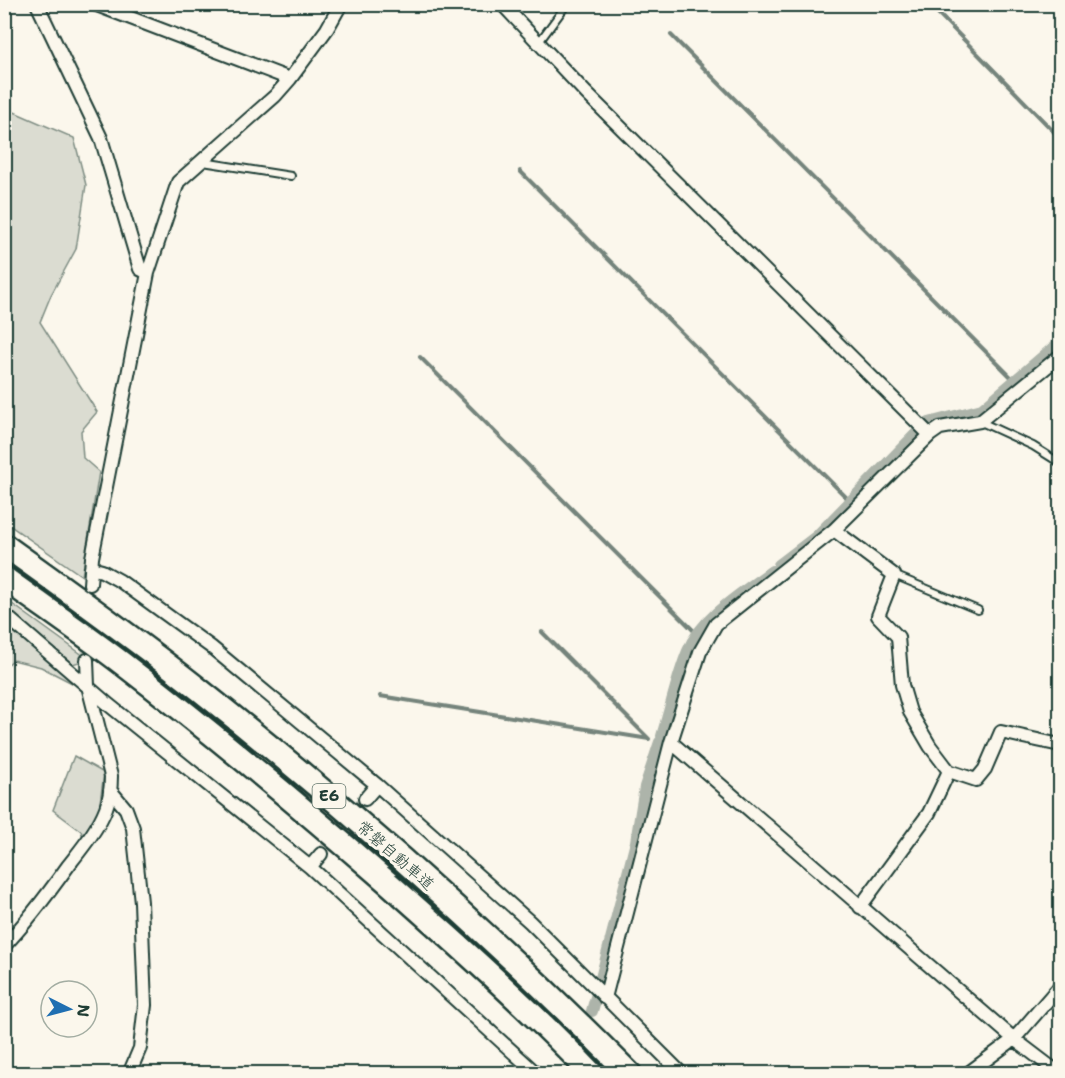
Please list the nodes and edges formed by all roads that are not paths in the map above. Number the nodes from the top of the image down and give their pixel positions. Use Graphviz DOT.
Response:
graph roads {
  1 [pos="37,4"];
  2 [pos="94,4"];
  3 [pos="341,4"];
  4 [pos="502,4"];
  5 [pos="567,4"];
  6 [pos="538,43"];
  7 [pos="290,79"];
  8 [pos="200,161"];
  9 [pos="291,176"];
  10 [pos="147,273"];
  11 [pos="1060,356"];
  12 [pos="980,421"];
  13 [pos="930,435"];
  14 [pos="1060,463"];
  15 [pos="834,530"];
  16 [pos="4,545"];
  17 [pos="91,568"];
  18 [pos="894,575"];
  19 [pos="4,578"];
  20 [pos="90,584"];
  21 [pos="978,610"];
  22 [pos="4,614"];
  23 [pos="87,660"];
  24 [pos="88,687"];
  25 [pos="671,742"];
  26 [pos="1060,745"];
  27 [pos="950,771"];
  28 [pos="377,785"];
  29 [pos="110,790"];
  30 [pos="365,799"];
  31 [pos="321,854"];
  32 [pos="310,867"];
  33 [pos="860,907"];
  34 [pos="4,946"];
  35 [pos="1060,986"];
  36 [pos="605,998"];
  37 [pos="1014,1039"];
  38 [pos="129,1074"];
  39 [pos="537,1074"];
  40 [pos="592,1074"];
  41 [pos="630,1074"];
  42 [pos="682,1074"];
  43 [pos="967,1074"];
  44 [pos="1060,1074"];
  1 -- 10 [label="street"];
  2 -- 7 [label="street"];
  3 -- 7 [label="street"];
  4 -- 6 [label="street"];
  5 -- 6 [label="lane"];
  6 -- 13 [label="street"];
  7 -- 8 [label="street"];
  8 -- 9 [label="lane"];
  8 -- 10 [label="street"];
  10 -- 17 [label="street"];
  11 -- 12 [label="street"];
  12 -- 13 [label="street"];
  12 -- 14 [label="lane"];
  13 -- 15 [label="street"];
  15 -- 18 [label="street"];
  15 -- 25 [label="street"];
  16 -- 41 [label="highway, 常磐自動車道 / E6"];
  17 -- 20 [label="street"];
  17 -- 28 [label="street"];
  18 -- 21 [label="lane"];
  18 -- 27 [label="street"];
  19 -- 40 [label="highway, 常磐自動車道 / E6"];
  22 -- 24 [label="street"];
  23 -- 24 [label="street"];
  24 -- 29 [label="street"];
  24 -- 32 [label="street"];
  25 -- 33 [label="street"];
  25 -- 36 [label="street"];
  26 -- 27 [label="street"];
  27 -- 33 [label="street"];
  28 -- 30 [label="street"];
  28 -- 36 [label="street"];
  29 -- 34 [label="street"];
  29 -- 38 [label="street"];
  31 -- 32 [label="street"];
  32 -- 39 [label="street"];
  33 -- 37 [label="street"];
  35 -- 37 [label="street"];
  36 -- 42 [label="street"];
  37 -- 43 [label="street"];
  37 -- 44 [label="street"];
}
